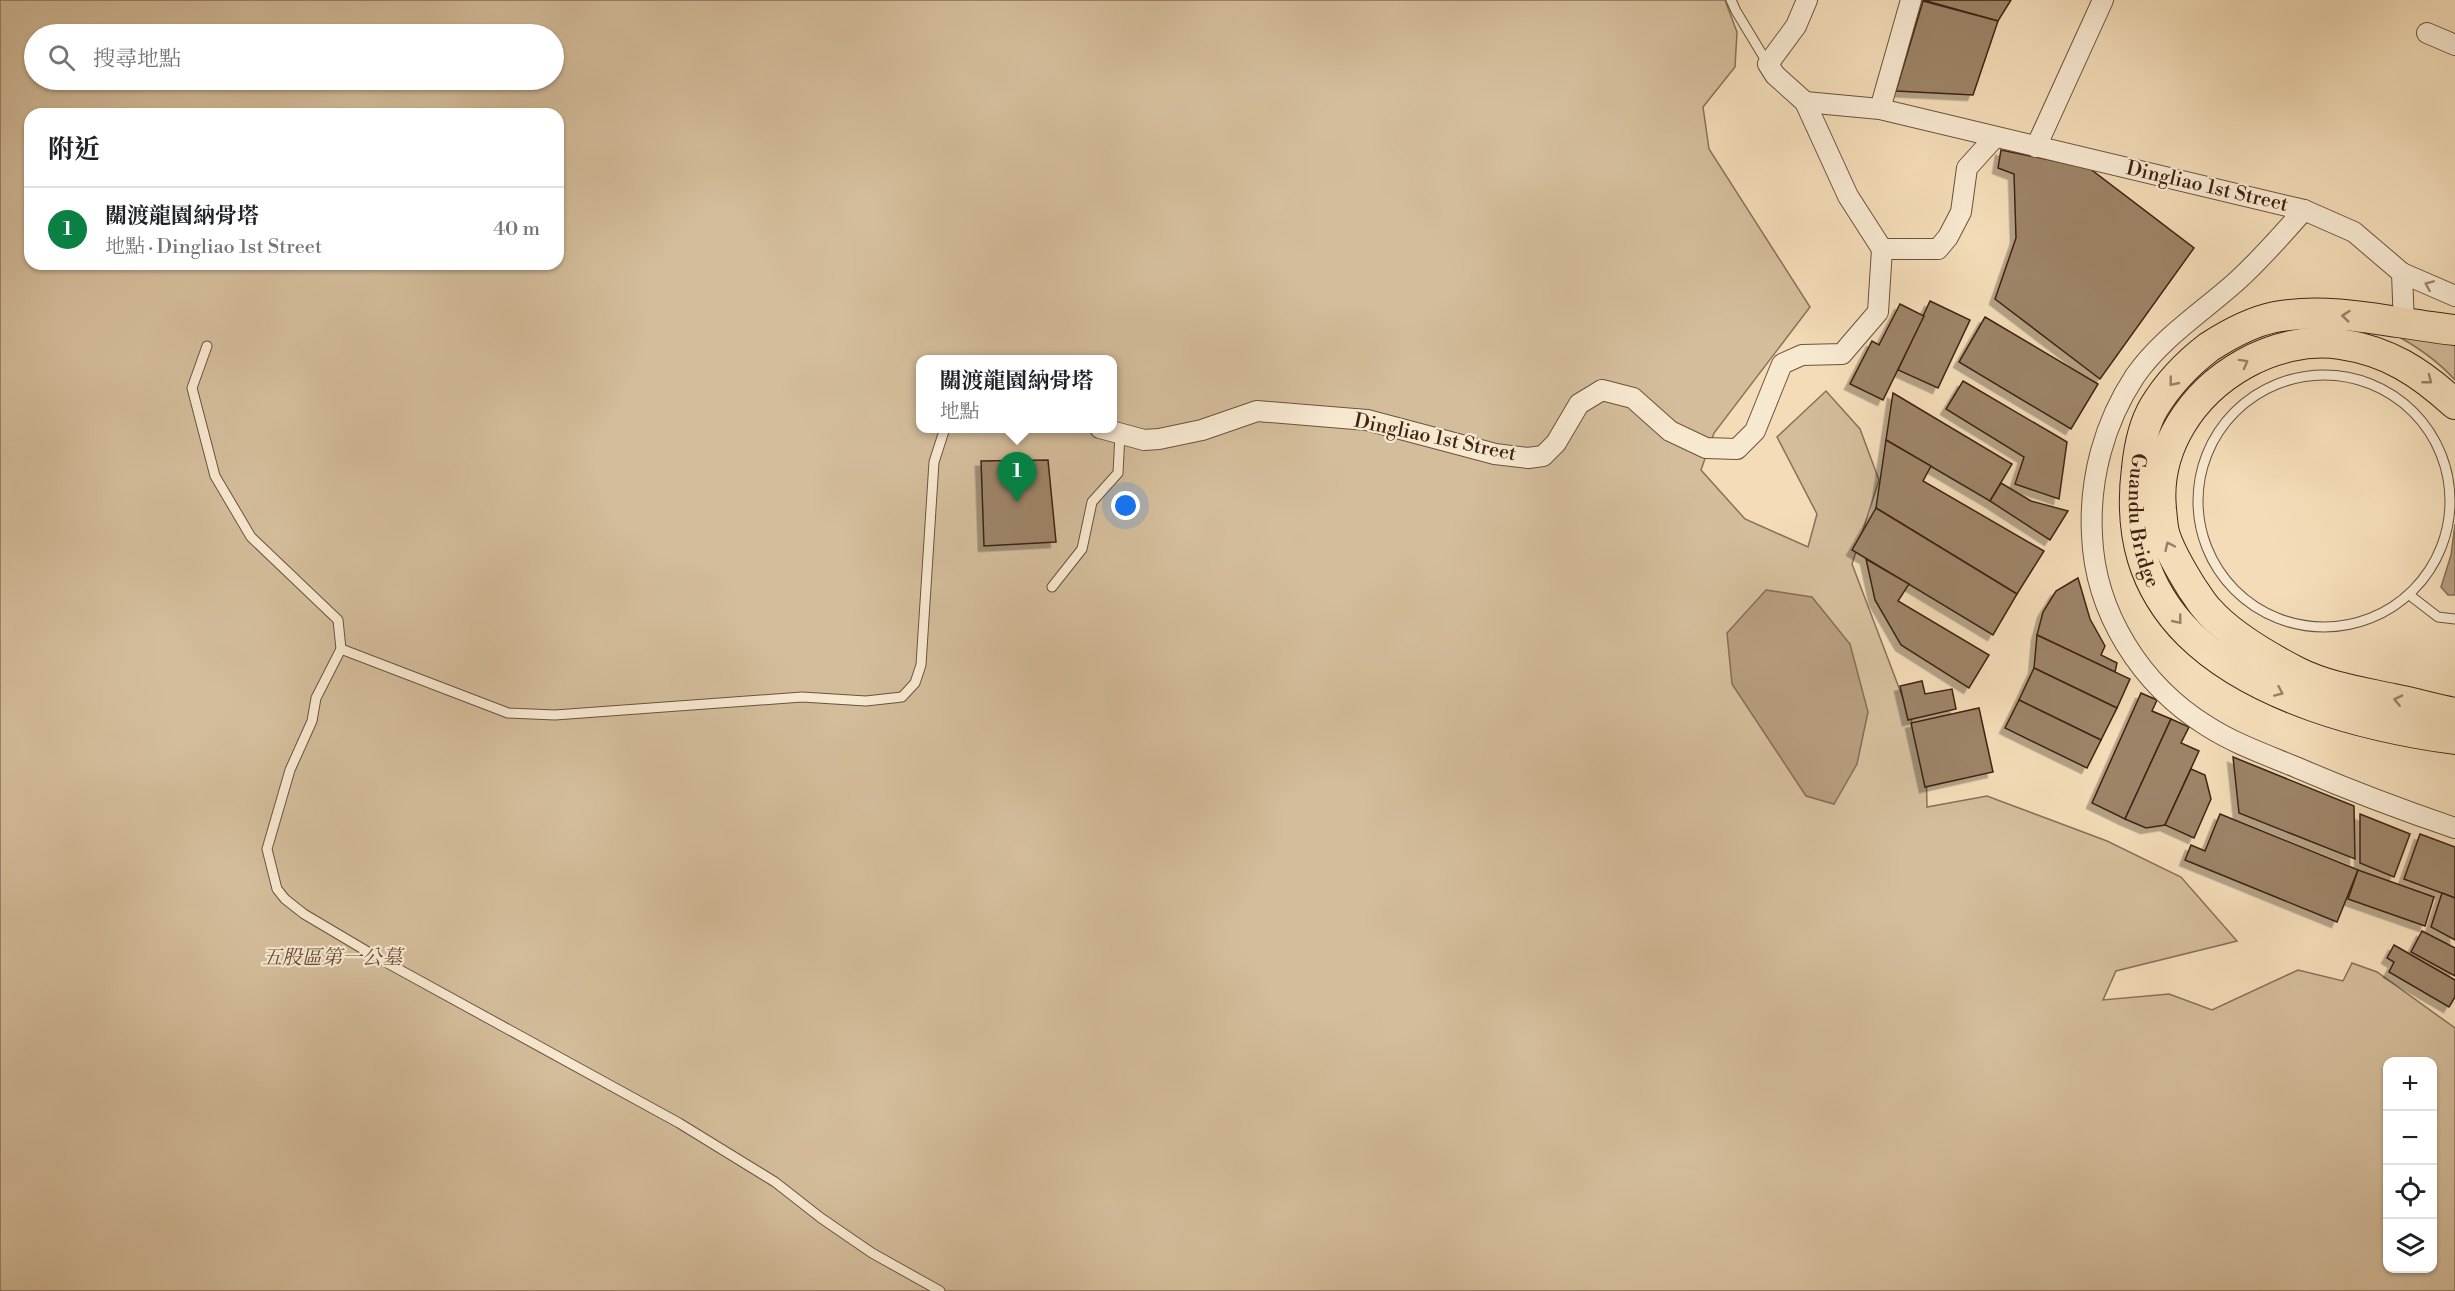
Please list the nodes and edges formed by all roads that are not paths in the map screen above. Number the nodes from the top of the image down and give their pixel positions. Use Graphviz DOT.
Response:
graph roads {
  1 [pos="1731,0"];
  2 [pos="1807,0"];
  3 [pos="1911,0"];
  4 [pos="2103,0"];
  5 [pos="2427,33"];
  6 [pos="2455,45"];
  7 [pos="1768,64"];
  8 [pos="1805,102"];
  9 [pos="1880,109"];
  10 [pos="1995,137"];
  11 [pos="2036,147"];
  12 [pos="2304,210"];
  13 [pos="1882,249"];
  14 [pos="2402,273"];
  15 [pos="2455,296"];
  16 [pos="2404,325"];
  17 [pos="2455,330"];
  18 [pos="207,346"];
  19 [pos="2455,404"];
  20 [pos="944,433"];
  21 [pos="1116,433"];
  22 [pos="1120,434"];
  23 [pos="1052,587"];
  24 [pos="2412,597"];
  25 [pos="2455,619"];
  26 [pos="341,649"];
  27 [pos="2455,713"];
  28 [pos="2455,738"];
  29 [pos="2455,828"];
  30 [pos="940,1291"];
  1 -- 7 [label="lane"];
  2 -- 7 [label="street"];
  3 -- 9 [label="street"];
  4 -- 11 [label="street"];
  5 -- 6 [label="street"];
  7 -- 8 [label="street"];
  8 -- 9 [label="street, Dingliao 1st Street"];
  8 -- 13 [label="street"];
  9 -- 10 [label="street, Dingliao 1st Street"];
  10 -- 11 [label="street, Dingliao 1st Street"];
  10 -- 13 [label="street"];
  11 -- 12 [label="street, Dingliao 1st Street"];
  12 -- 14 [label="street, Dingliao 1st Street"];
  12 -- 29 [label="street"];
  13 -- 22 [label="street, Dingliao 1st Street"];
  15 -- 14 [label="street, Dingliao 1st Street, one-way"];
  14 -- 16 [label="street"];
  16 -- 17 [label="main road, Guandu Bridge"];
  16 -- 28 [label="main road, Guandu Bridge, one-way"];
  18 -- 26 [label="lane"];
  27 -- 19 [label="main road, one-way"];
  20 -- 26 [label="lane"];
  21 -- 22 [label="street, Dingliao 1st Street"];
  22 -- 23 [label="lane"];
  24 -- 24 [label="lane"];
  24 -- 25 [label="lane"];
  26 -- 30 [label="lane"];
}
